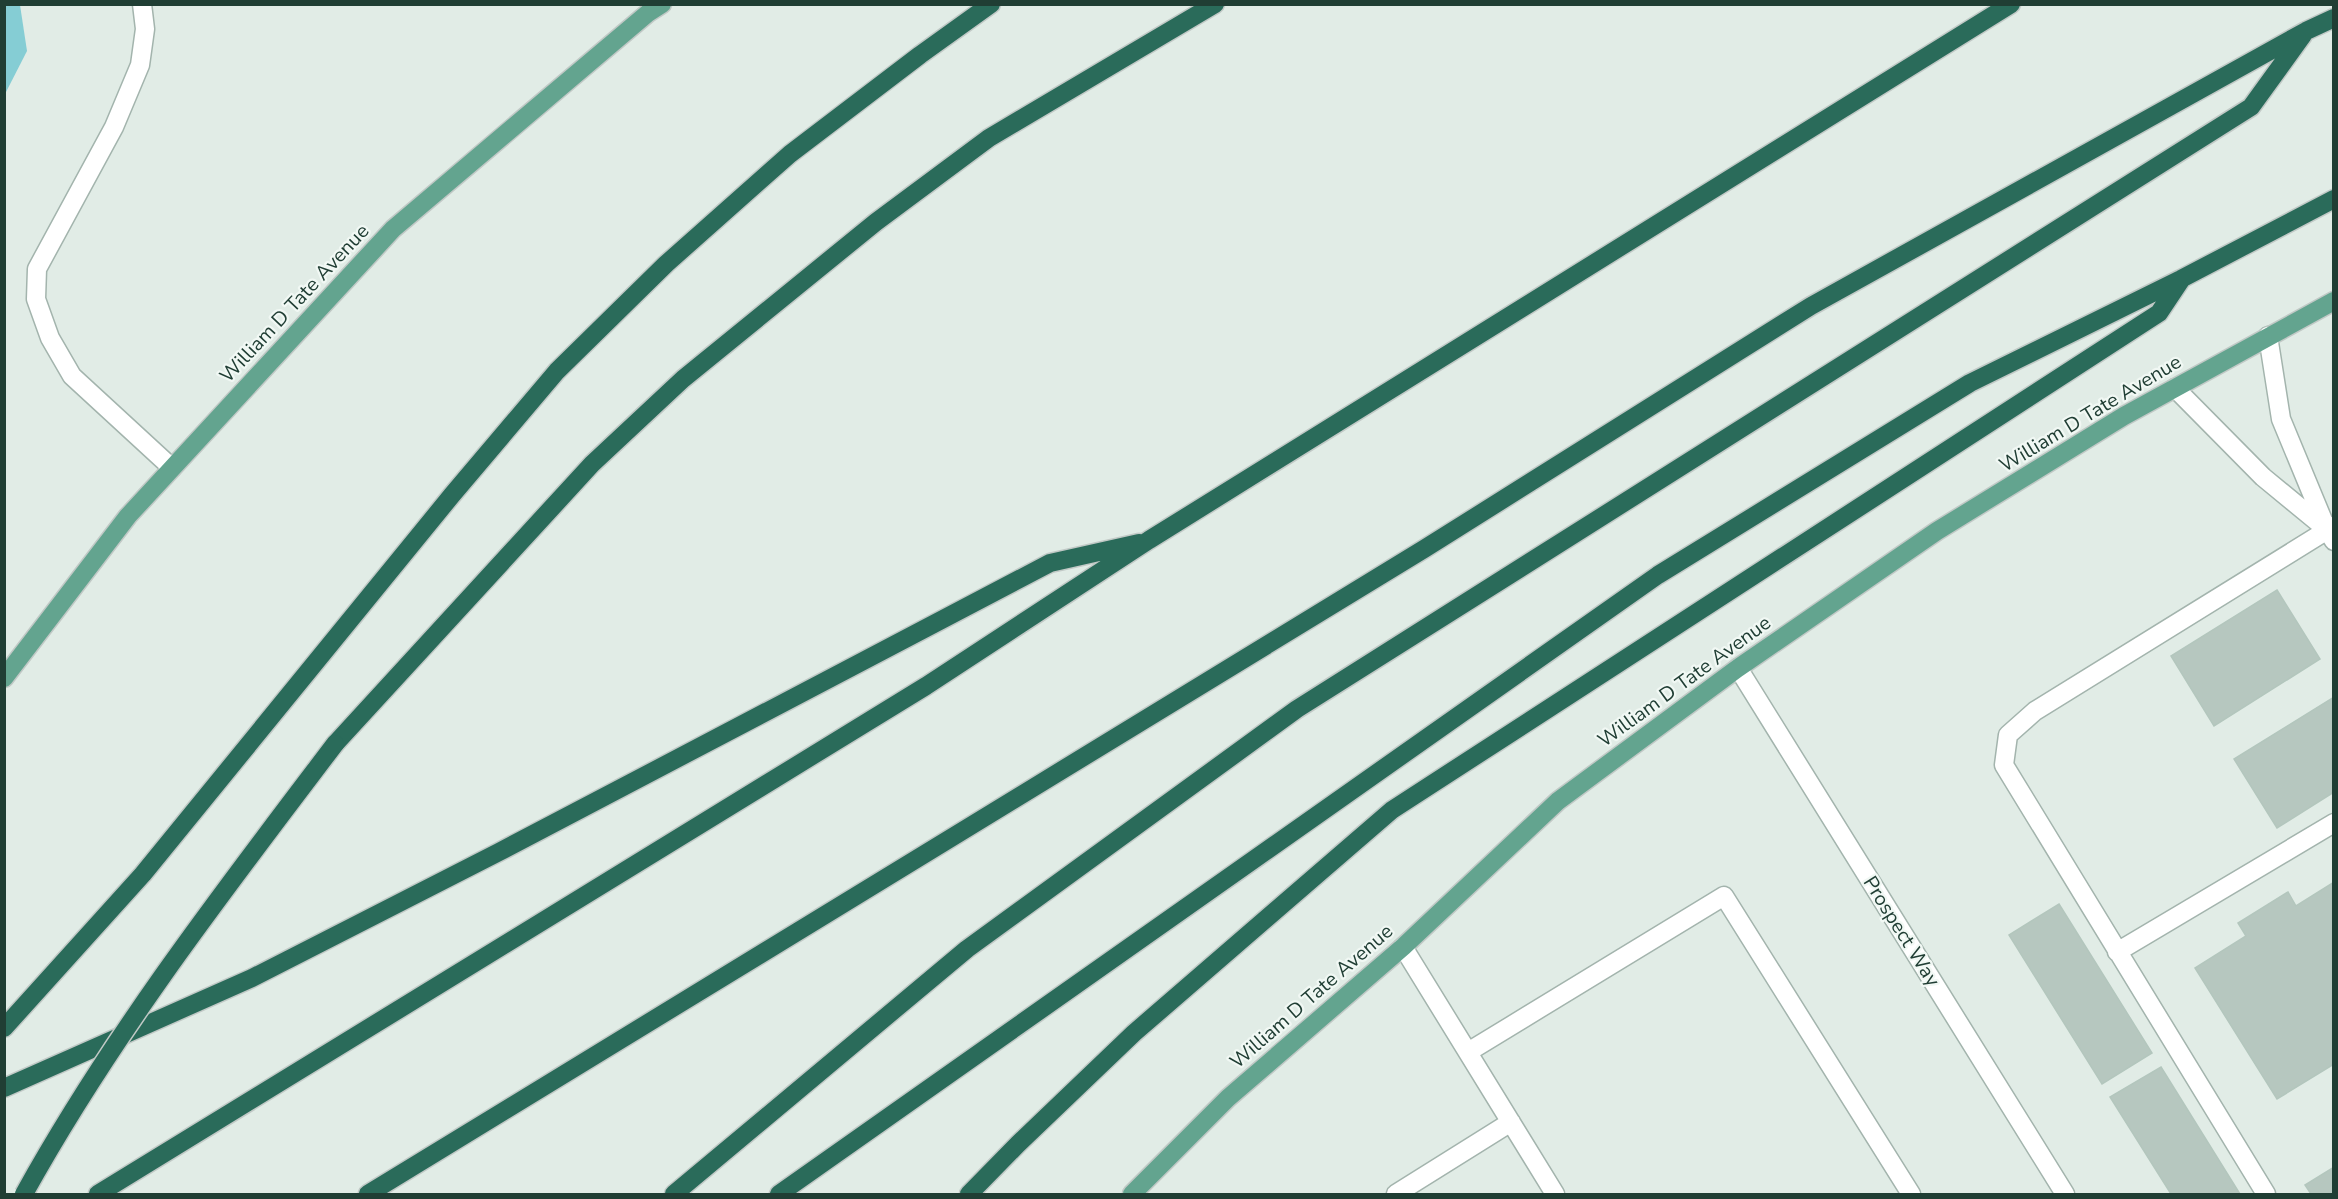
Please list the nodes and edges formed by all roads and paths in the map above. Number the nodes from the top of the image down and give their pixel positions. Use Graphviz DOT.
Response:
graph roads {
  1 [pos="142,4"];
  2 [pos="991,4"];
  3 [pos="1215,4"];
  4 [pos="2011,4"];
  5 [pos="652,7"];
  6 [pos="2334,18"];
  7 [pos="2306,31"];
  8 [pos="2334,199"];
  9 [pos="2181,279"];
  10 [pos="2334,301"];
  11 [pos="2268,336"];
  12 [pos="2175,388"];
  13 [pos="172,468"];
  14 [pos="2331,532"];
  15 [pos="1149,540"];
  16 [pos="1738,668"];
  17 [pos="4,678"];
  18 [pos="2334,823"];
  19 [pos="1403,947"];
  20 [pos="2117,952"];
  21 [pos="4,1028"];
  22 [pos="1468,1052"];
  23 [pos="4,1088"];
  24 [pos="1511,1122"];
  25 [pos="24,1194"];
  26 [pos="98,1194"];
  27 [pos="368,1194"];
  28 [pos="674,1194"];
  29 [pos="779,1194"];
  30 [pos="969,1194"];
  31 [pos="1132,1194"];
  32 [pos="1396,1194"];
  33 [pos="1555,1194"];
  34 [pos="1911,1194"];
  35 [pos="2065,1194"];
  36 [pos="2266,1194"];
  1 -- 13 [label="street"];
  2 -- 21 [label="highway"];
  3 -- 25 [label="highway, bridge"];
  4 -- 15 [label="highway"];
  5 -- 13 [label="main road, William D Tate Avenue"];
  6 -- 7 [label="highway"];
  7 -- 27 [label="highway"];
  7 -- 28 [label="highway"];
  8 -- 9 [label="highway"];
  9 -- 29 [label="highway"];
  9 -- 30 [label="highway"];
  10 -- 11 [label="main road, William D Tate Avenue"];
  11 -- 12 [label="main road, William D Tate Avenue"];
  11 -- 14 [label="street"];
  12 -- 14 [label="street"];
  12 -- 16 [label="main road, William D Tate Avenue"];
  13 -- 17 [label="main road, William D Tate Avenue"];
  14 -- 20 [label="street"];
  15 -- 23 [label="highway"];
  15 -- 26 [label="highway"];
  16 -- 19 [label="main road, William D Tate Avenue"];
  16 -- 35 [label="street, Prospect Way"];
  18 -- 20 [label="street"];
  19 -- 22 [label="street"];
  19 -- 31 [label="main road, William D Tate Avenue"];
  20 -- 36 [label="street"];
  22 -- 24 [label="street"];
  22 -- 34 [label="street"];
  24 -- 32 [label="street"];
  24 -- 33 [label="street"];
}
